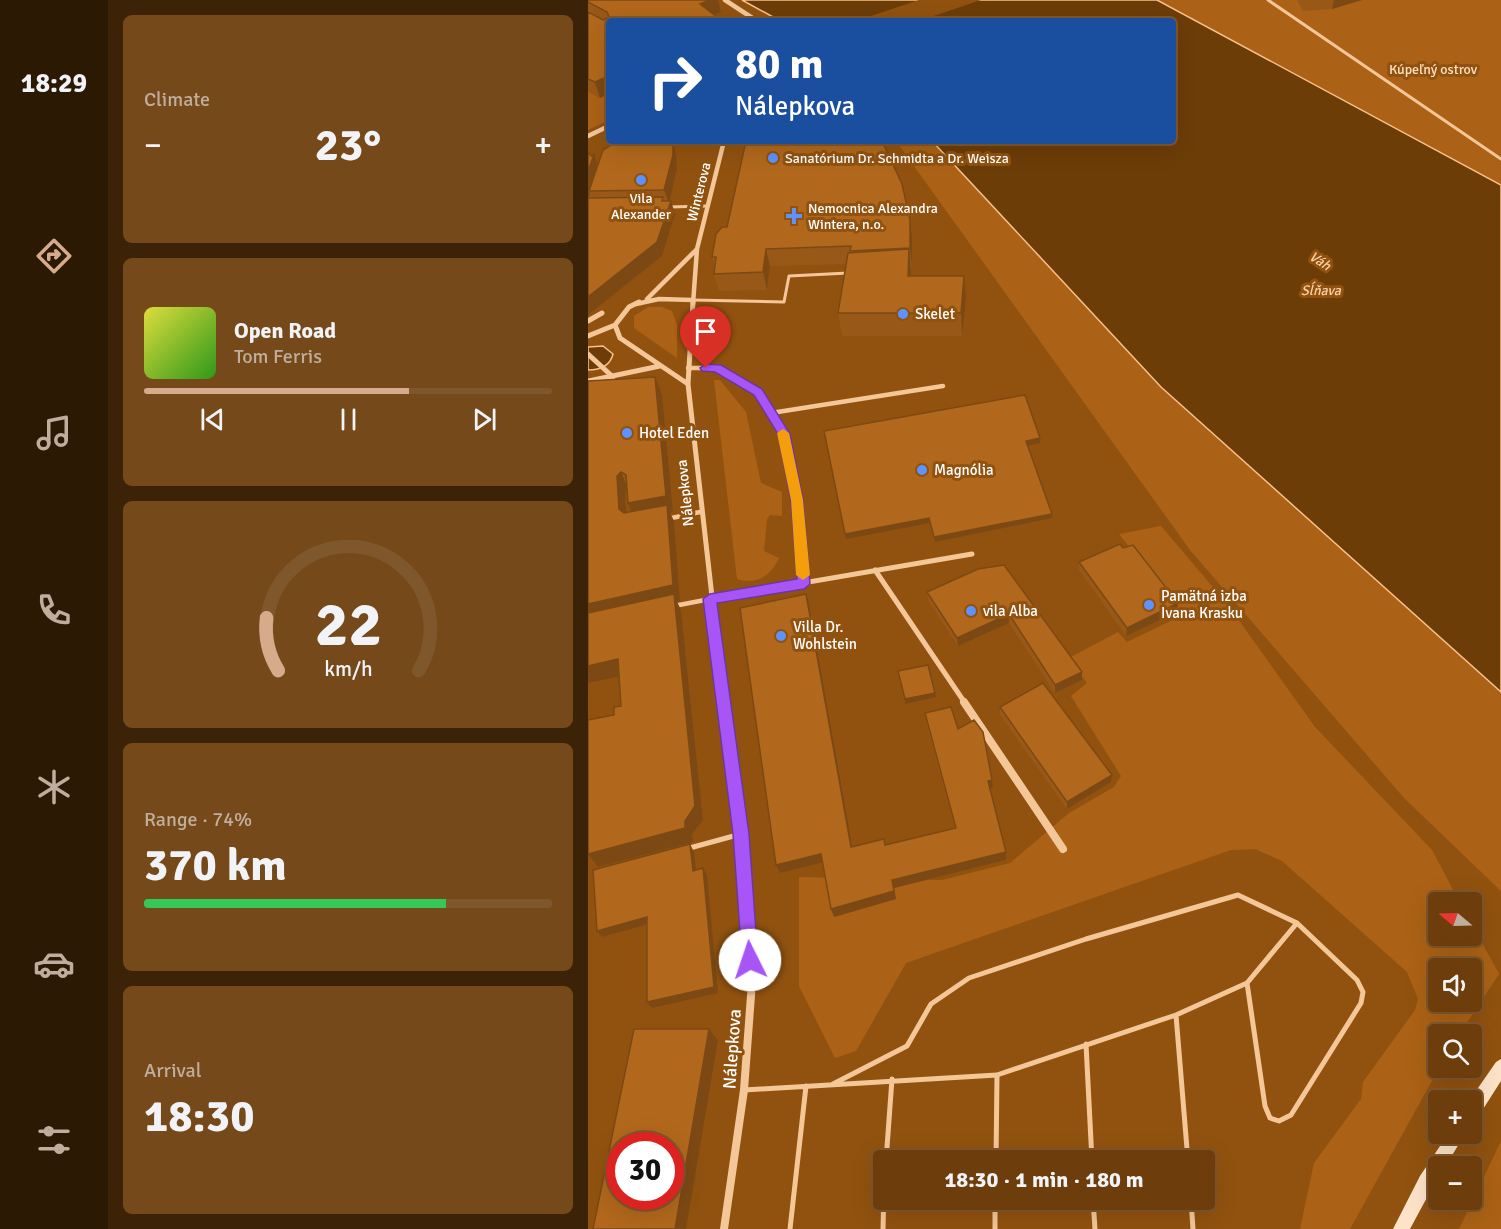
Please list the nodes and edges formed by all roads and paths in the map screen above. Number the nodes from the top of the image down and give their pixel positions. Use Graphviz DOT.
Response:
graph roads {
  1 [pos="725,0"];
  2 [pos="1268,0"];
  3 [pos="752,18"];
  4 [pos="606,127"];
  5 [pos="588,136"];
  6 [pos="723,144"];
  7 [pos="1501,159"];
  8 [pos="708,206"];
  9 [pos="662,207"];
  10 [pos="697,249"];
  11 [pos="855,272"];
  12 [pos="647,299"];
  13 [pos="692,300"];
  14 [pos="602,313"];
  15 [pos="588,321"];
  16 [pos="615,325"];
  17 [pos="588,336"];
  18 [pos="588,354"];
  19 [pos="660,366"];
  20 [pos="688,368"];
  21 [pos="613,377"];
  22 [pos="588,381"];
  23 [pos="688,384"];
  24 [pos="943,386"];
  25 [pos="771,413"];
  26 [pos="700,512"];
  27 [pos="662,519"];
  28 [pos="972,554"];
  29 [pos="875,570"];
  30 [pos="804,584"];
  31 [pos="710,599"];
  32 [pos="665,608"];
  33 [pos="741,834"];
  34 [pos="1063,849"];
  35 [pos="679,851"];
  36 [pos="1297,923"];
  37 [pos="1247,983"];
  38 [pos="1176,1015"];
  39 [pos="1086,1044"];
  40 [pos="1501,1067"];
  41 [pos="997,1075"];
  42 [pos="892,1079"];
  43 [pos="833,1084"];
  44 [pos="806,1086"];
  45 [pos="744,1090"];
  46 [pos="1482,1096"];
  47 [pos="1451,1144"];
  48 [pos="887,1150"];
  49 [pos="996,1150"];
  50 [pos="1091,1150"];
  51 [pos="1187,1150"];
  52 [pos="882,1210"];
  53 [pos="995,1210"];
  54 [pos="1094,1210"];
  55 [pos="1192,1210"];
  56 [pos="724,1229"];
  57 [pos="790,1229"];
  58 [pos="883,1229"];
  59 [pos="995,1229"];
  60 [pos="1095,1229"];
  61 [pos="1193,1229"];
  62 [pos="1401,1229"];
  1 -- 3 [label="street"];
  2 -- 7 [label="lane"];
  4 -- 5 [label="street"];
  6 -- 8 [label="street, Winterova"];
  8 -- 9 [label="lane"];
  8 -- 10 [label="street, Winterova"];
  10 -- 12 [label="street"];
  10 -- 13 [label="street, Nálepkova"];
  11 -- 13 [label="lane"];
  12 -- 13 [label="street"];
  12 -- 16 [label="street"];
  13 -- 20 [label="street, Nálepkova"];
  14 -- 15 [label="street"];
  16 -- 17 [label="street"];
  16 -- 19 [label="street"];
  18 -- 21 [label="street"];
  19 -- 21 [label="street"];
  19 -- 23 [label="street"];
  20 -- 23 [label="street, Nálepkova"];
  20 -- 25 [label="lane"];
  21 -- 22 [label="street"];
  23 -- 26 [label="street, Nálepkova"];
  24 -- 25 [label="lane"];
  25 -- 30 [label="lane"];
  26 -- 27 [label="lane"];
  26 -- 31 [label="street, Nálepkova"];
  28 -- 29 [label="street"];
  29 -- 30 [label="street"];
  29 -- 34 [label="street"];
  30 -- 31 [label="street"];
  31 -- 32 [label="lane"];
  31 -- 33 [label="street, Nálepkova"];
  33 -- 35 [label="lane"];
  33 -- 45 [label="street, Nálepkova"];
  36 -- 37 [label="lane"];
  36 -- 37 [label="lane"];
  36 -- 43 [label="lane"];
  37 -- 38 [label="lane"];
  38 -- 39 [label="lane"];
  38 -- 51 [label="lane"];
  39 -- 41 [label="lane"];
  39 -- 50 [label="lane"];
  40 -- 46 [label="main road"];
  41 -- 42 [label="lane"];
  41 -- 49 [label="lane"];
  42 -- 43 [label="lane"];
  42 -- 48 [label="lane"];
  43 -- 44 [label="lane"];
  44 -- 45 [label="lane"];
  44 -- 57 [label="lane"];
  45 -- 56 [label="street, Nálepkova"];
  47 -- 62 [label="main road"];
  52 -- 58 [label="lane"];
  53 -- 59 [label="lane"];
  54 -- 60 [label="lane"];
  55 -- 61 [label="lane"];
}
